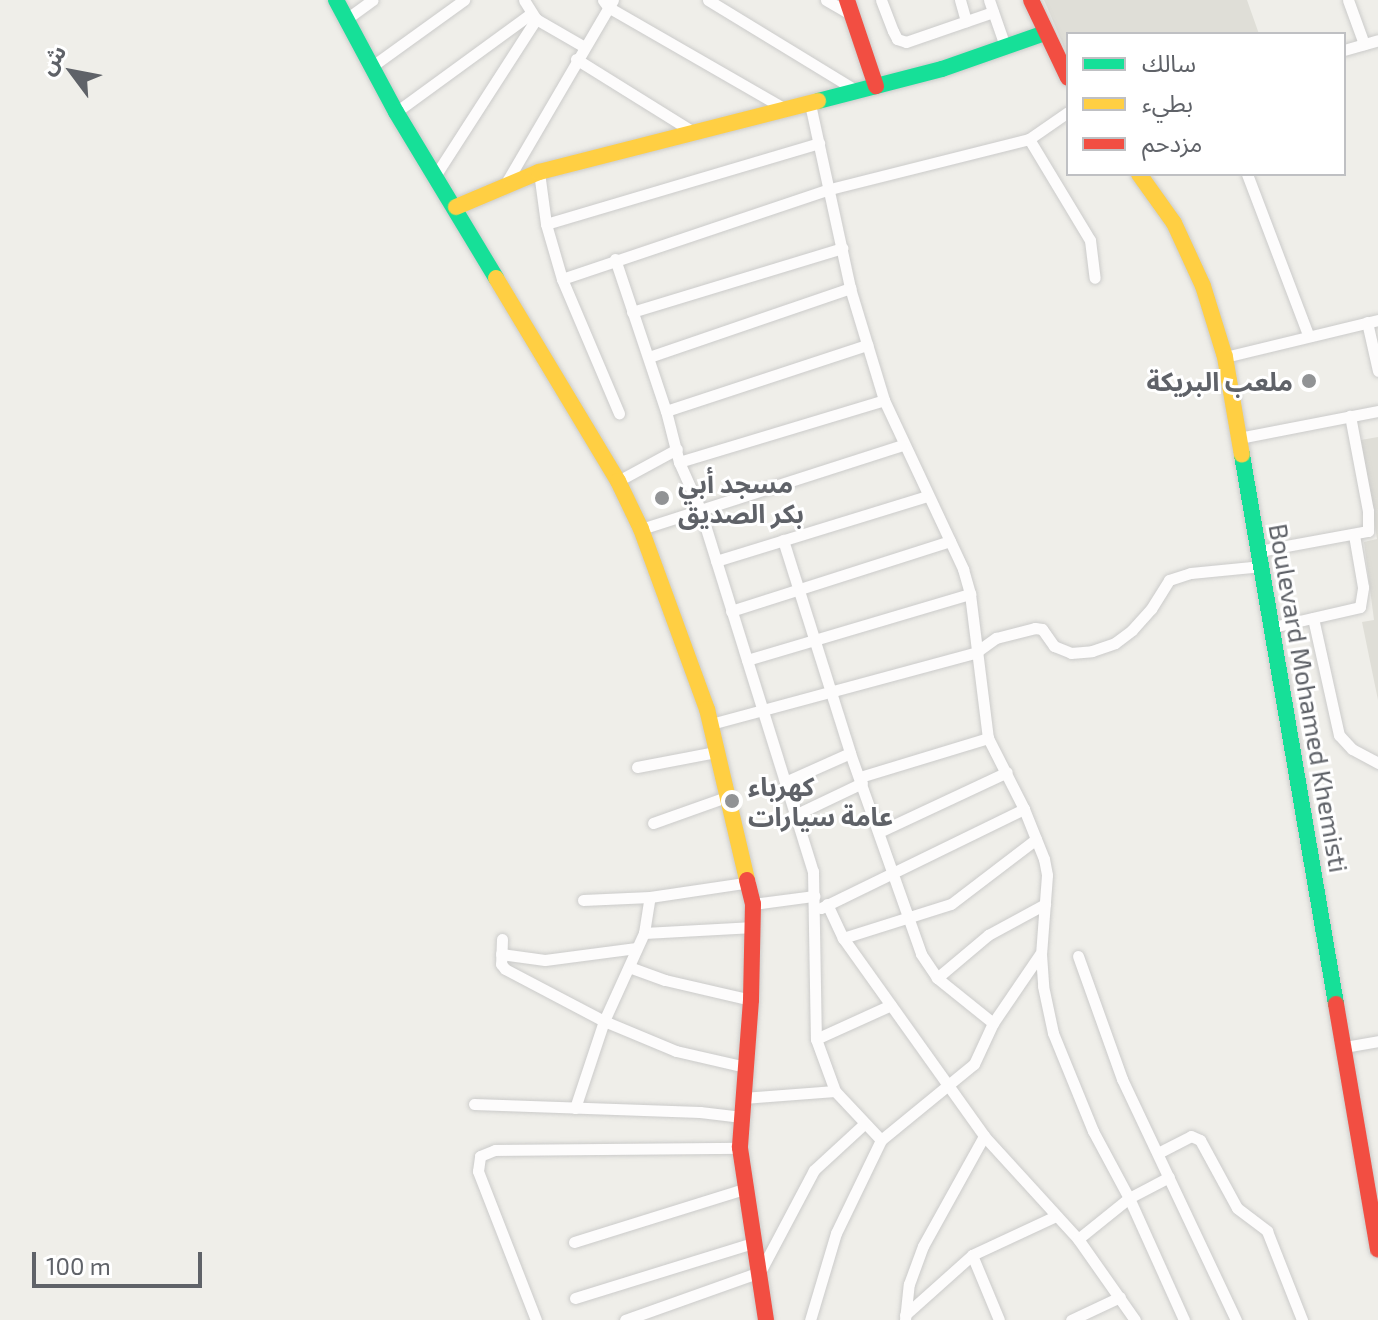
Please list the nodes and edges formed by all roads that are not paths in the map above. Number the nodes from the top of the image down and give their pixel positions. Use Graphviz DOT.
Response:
graph roads {
  1 [pos="336,0"];
  2 [pos="373,0"];
  3 [pos="464,0"];
  4 [pos="524,0"];
  5 [pos="708,0"];
  6 [pos="826,0"];
  7 [pos="881,0"];
  8 [pos="960,0"];
  9 [pos="1031,0"];
  10 [pos="1348,0"];
  11 [pos="608,2"];
  12 [pos="991,6"];
  13 [pos="849,7"];
  14 [pos="534,16"];
  15 [pos="345,20"];
  16 [pos="966,21"];
  17 [pos="1045,33"];
  18 [pos="1378,40"];
  19 [pos="1364,44"];
  20 [pos="583,46"];
  21 [pos="1005,46"];
  22 [pos="1346,49"];
  23 [pos="576,59"];
  24 [pos="371,67"];
  25 [pos="1066,74"];
  26 [pos="876,86"];
  27 [pos="858,91"];
  28 [pos="810,104"];
  29 [pos="787,110"];
  30 [pos="396,112"];
  31 [pos="1066,113"];
  32 [pos="697,134"];
  33 [pos="1029,139"];
  34 [pos="819,143"];
  35 [pos="539,172"];
  36 [pos="435,176"];
  37 [pos="1140,176"];
  38 [pos="1248,176"];
  39 [pos="506,183"];
  40 [pos="830,189"];
  41 [pos="456,207"];
  42 [pos="546,224"];
  43 [pos="842,248"];
  44 [pos="615,259"];
  45 [pos="1095,278"];
  46 [pos="562,279"];
  47 [pos="850,288"];
  48 [pos="632,312"];
  49 [pos="1372,321"];
  50 [pos="1308,335"];
  51 [pos="867,345"];
  52 [pos="649,357"];
  53 [pos="1225,357"];
  54 [pos="1378,371"];
  55 [pos="884,400"];
  56 [pos="666,411"];
  57 [pos="1378,411"];
  58 [pos="619,413"];
  59 [pos="1350,416"];
  60 [pos="1239,438"];
  61 [pos="903,445"];
  62 [pos="677,449"];
  63 [pos="679,462"];
  64 [pos="618,481"];
  65 [pos="927,496"];
  66 [pos="700,509"];
  67 [pos="641,529"];
  68 [pos="1354,535"];
  69 [pos="783,540"];
  70 [pos="950,541"];
  71 [pos="1261,559"];
  72 [pos="716,561"];
  73 [pos="798,589"];
  74 [pos="970,594"];
  75 [pos="731,611"];
  76 [pos="1313,618"];
  77 [pos="1273,627"];
  78 [pos="814,639"];
  79 [pos="975,653"];
  80 [pos="747,660"];
  81 [pos="830,690"];
  82 [pos="763,711"];
  83 [pos="711,724"];
  84 [pos="988,738"];
  85 [pos="716,752"];
  86 [pos="850,753"];
  87 [pos="1378,763"];
  88 [pos="637,767"];
  89 [pos="1007,772"];
  90 [pos="861,780"];
  91 [pos="785,782"];
  92 [pos="729,796"];
  93 [pos="1024,809"];
  94 [pos="797,814"];
  95 [pos="653,823"];
  96 [pos="879,832"];
  97 [pos="1036,839"];
  98 [pos="890,872"];
  99 [pos="750,882"];
  100 [pos="814,896"];
  101 [pos="650,897"];
  102 [pos="583,900"];
  103 [pos="753,904"];
  104 [pos="827,904"];
  105 [pos="1045,904"];
  106 [pos="813,912"];
  107 [pos="909,918"];
  108 [pos="754,927"];
  109 [pos="644,933"];
  110 [pos="843,938"];
  111 [pos="502,939"];
  112 [pos="636,948"];
  113 [pos="501,954"];
  114 [pos="1041,954"];
  115 [pos="1078,956"];
  116 [pos="629,967"];
  117 [pos="937,978"];
  118 [pos="751,1000"];
  119 [pos="891,1005"];
  120 [pos="604,1021"];
  121 [pos="993,1023"];
  122 [pos="816,1039"];
  123 [pos="1378,1041"];
  124 [pos="1345,1047"];
  125 [pos="746,1067"];
  126 [pos="949,1087"];
  127 [pos="835,1091"];
  128 [pos="743,1098"];
  129 [pos="474,1104"];
  130 [pos="575,1108"];
  131 [pos="742,1117"];
  132 [pos="864,1124"];
  133 [pos="984,1136"];
  134 [pos="881,1140"];
  135 [pos="740,1148"];
  136 [pos="1158,1153"];
  137 [pos="1169,1177"];
  138 [pos="744,1189"];
  139 [pos="1129,1198"];
  140 [pos="1056,1216"];
  141 [pos="1078,1239"];
  142 [pos="574,1242"];
  143 [pos="753,1243"];
  144 [pos="1378,1249"];
  145 [pos="972,1255"];
  146 [pos="760,1272"];
  147 [pos="1120,1297"];
  148 [pos="575,1298"];
  149 [pos="905,1318"];
  150 [pos="536,1320"];
  151 [pos="625,1320"];
  152 [pos="766,1320"];
  153 [pos="810,1320"];
  154 [pos="999,1320"];
  155 [pos="1071,1320"];
  156 [pos="1135,1320"];
  157 [pos="1184,1320"];
  158 [pos="1236,1320"];
  159 [pos="1302,1320"];
  1 -- 15 [label="main road"];
  2 -- 15 [label="street"];
  3 -- 24 [label="street"];
  4 -- 14 [label="street"];
  5 -- 27 [label="street"];
  6 -- 13 [label="street"];
  7 -- 16 [label="street"];
  8 -- 16 [label="street"];
  9 -- 17 [label="main road"];
  10 -- 19 [label="street"];
  11 -- 20 [label="street"];
  11 -- 29 [label="street"];
  12 -- 16 [label="street"];
  12 -- 21 [label="street"];
  13 -- 26 [label="main road"];
  14 -- 20 [label="street"];
  14 -- 30 [label="street"];
  14 -- 36 [label="street"];
  15 -- 24 [label="main road"];
  17 -- 21 [label="main road"];
  17 -- 25 [label="main road"];
  18 -- 19 [label="street"];
  19 -- 22 [label="street"];
  20 -- 23 [label="street"];
  21 -- 26 [label="main road"];
  23 -- 32 [label="street"];
  23 -- 39 [label="street"];
  24 -- 30 [label="main road"];
  26 -- 27 [label="main road"];
  27 -- 28 [label="main road"];
  28 -- 29 [label="main road"];
  28 -- 34 [label="street"];
  29 -- 32 [label="main road"];
  30 -- 36 [label="main road"];
  31 -- 33 [label="street"];
  32 -- 35 [label="main road"];
  33 -- 40 [label="street"];
  33 -- 45 [label="street"];
  34 -- 40 [label="street"];
  34 -- 42 [label="street"];
  35 -- 39 [label="main road"];
  35 -- 42 [label="street"];
  36 -- 41 [label="main road"];
  37 -- 53 [label="main road, Boulevard Mohamed Khemisti"];
  38 -- 50 [label="street"];
  39 -- 41 [label="main road"];
  40 -- 43 [label="street"];
  40 -- 44 [label="street"];
  41 -- 64 [label="main road"];
  42 -- 46 [label="street"];
  43 -- 47 [label="street"];
  43 -- 48 [label="street"];
  44 -- 46 [label="street"];
  44 -- 48 [label="street"];
  46 -- 58 [label="street"];
  47 -- 51 [label="street"];
  47 -- 52 [label="street"];
  48 -- 52 [label="street"];
  49 -- 50 [label="street"];
  49 -- 54 [label="street"];
  50 -- 53 [label="street"];
  51 -- 55 [label="street"];
  51 -- 56 [label="street"];
  52 -- 56 [label="street"];
  53 -- 60 [label="main road, Boulevard Mohamed Khemisti"];
  55 -- 61 [label="street"];
  55 -- 63 [label="street"];
  56 -- 62 [label="street"];
  57 -- 59 [label="street"];
  59 -- 60 [label="street"];
  59 -- 68 [label="street"];
  60 -- 71 [label="main road, Boulevard Mohamed Khemisti"];
  61 -- 65 [label="street"];
  61 -- 66 [label="street"];
  62 -- 63 [label="street"];
  62 -- 64 [label="street"];
  63 -- 66 [label="street"];
  64 -- 67 [label="main road"];
  65 -- 69 [label="street"];
  65 -- 70 [label="street"];
  66 -- 67 [label="street"];
  66 -- 72 [label="street"];
  67 -- 83 [label="main road"];
  68 -- 71 [label="street"];
  68 -- 76 [label="street"];
  69 -- 72 [label="street"];
  69 -- 73 [label="street"];
  70 -- 73 [label="street"];
  70 -- 74 [label="street"];
  71 -- 77 [label="main road, Boulevard Mohamed Khemisti"];
  71 -- 79 [label="street"];
  72 -- 75 [label="street"];
  73 -- 75 [label="street"];
  73 -- 78 [label="street"];
  74 -- 78 [label="street"];
  74 -- 79 [label="street"];
  75 -- 80 [label="street"];
  76 -- 77 [label="street"];
  76 -- 87 [label="street"];
  77 -- 124 [label="main road, Boulevard Mohamed Khemisti"];
  78 -- 80 [label="street"];
  78 -- 81 [label="street"];
  79 -- 81 [label="street"];
  79 -- 84 [label="street"];
  80 -- 82 [label="street"];
  81 -- 82 [label="street"];
  81 -- 86 [label="street"];
  82 -- 83 [label="street"];
  82 -- 91 [label="street"];
  83 -- 85 [label="main road"];
  84 -- 89 [label="street"];
  84 -- 90 [label="street"];
  85 -- 88 [label="street"];
  85 -- 92 [label="main road"];
  86 -- 90 [label="street"];
  86 -- 91 [label="street"];
  89 -- 93 [label="street"];
  89 -- 96 [label="street"];
  90 -- 94 [label="street"];
  90 -- 96 [label="street"];
  91 -- 94 [label="street"];
  92 -- 95 [label="street"];
  92 -- 99 [label="main road"];
  93 -- 97 [label="street"];
  93 -- 98 [label="street"];
  94 -- 100 [label="street"];
  96 -- 98 [label="street"];
  97 -- 105 [label="street"];
  97 -- 107 [label="street"];
  98 -- 104 [label="street"];
  98 -- 107 [label="street"];
  99 -- 101 [label="street"];
  99 -- 103 [label="main road"];
  100 -- 103 [label="street"];
  100 -- 106 [label="street"];
  101 -- 102 [label="street"];
  101 -- 109 [label="street"];
  103 -- 108 [label="main road"];
  104 -- 106 [label="street"];
  104 -- 110 [label="street"];
  105 -- 114 [label="street"];
  105 -- 117 [label="street"];
  106 -- 122 [label="street"];
  107 -- 110 [label="street"];
  107 -- 117 [label="street"];
  108 -- 109 [label="street"];
  108 -- 118 [label="main road"];
  109 -- 112 [label="street"];
  110 -- 119 [label="street"];
  111 -- 113 [label="street"];
  112 -- 113 [label="street"];
  112 -- 116 [label="street"];
  113 -- 120 [label="street"];
  114 -- 121 [label="street"];
  114 -- 139 [label="street"];
  115 -- 136 [label="street"];
  116 -- 118 [label="street"];
  116 -- 120 [label="street"];
  117 -- 121 [label="street"];
  118 -- 125 [label="main road"];
  119 -- 122 [label="street"];
  119 -- 126 [label="street"];
  120 -- 125 [label="street"];
  120 -- 130 [label="street"];
  121 -- 126 [label="street"];
  122 -- 127 [label="street"];
  123 -- 124 [label="street"];
  124 -- 144 [label="main road, Boulevard Mohamed Khemisti"];
  125 -- 128 [label="main road"];
  126 -- 133 [label="street"];
  126 -- 134 [label="street"];
  127 -- 128 [label="street"];
  127 -- 132 [label="street"];
  128 -- 131 [label="main road"];
  129 -- 130 [label="street"];
  130 -- 131 [label="street"];
  131 -- 135 [label="main road"];
  132 -- 134 [label="street"];
  132 -- 146 [label="street"];
  133 -- 140 [label="street"];
  133 -- 149 [label="street"];
  134 -- 153 [label="street"];
  135 -- 138 [label="main road"];
  135 -- 150 [label="street"];
  136 -- 137 [label="street"];
  136 -- 159 [label="street"];
  137 -- 139 [label="street"];
  137 -- 158 [label="street"];
  138 -- 142 [label="street"];
  138 -- 143 [label="main road"];
  139 -- 141 [label="street"];
  139 -- 157 [label="street"];
  140 -- 141 [label="street"];
  140 -- 145 [label="street"];
  141 -- 147 [label="street"];
  143 -- 146 [label="main road"];
  143 -- 148 [label="street"];
  145 -- 149 [label="street"];
  145 -- 154 [label="street"];
  146 -- 151 [label="street"];
  146 -- 152 [label="main road"];
  147 -- 155 [label="street"];
  147 -- 156 [label="street"];
}
